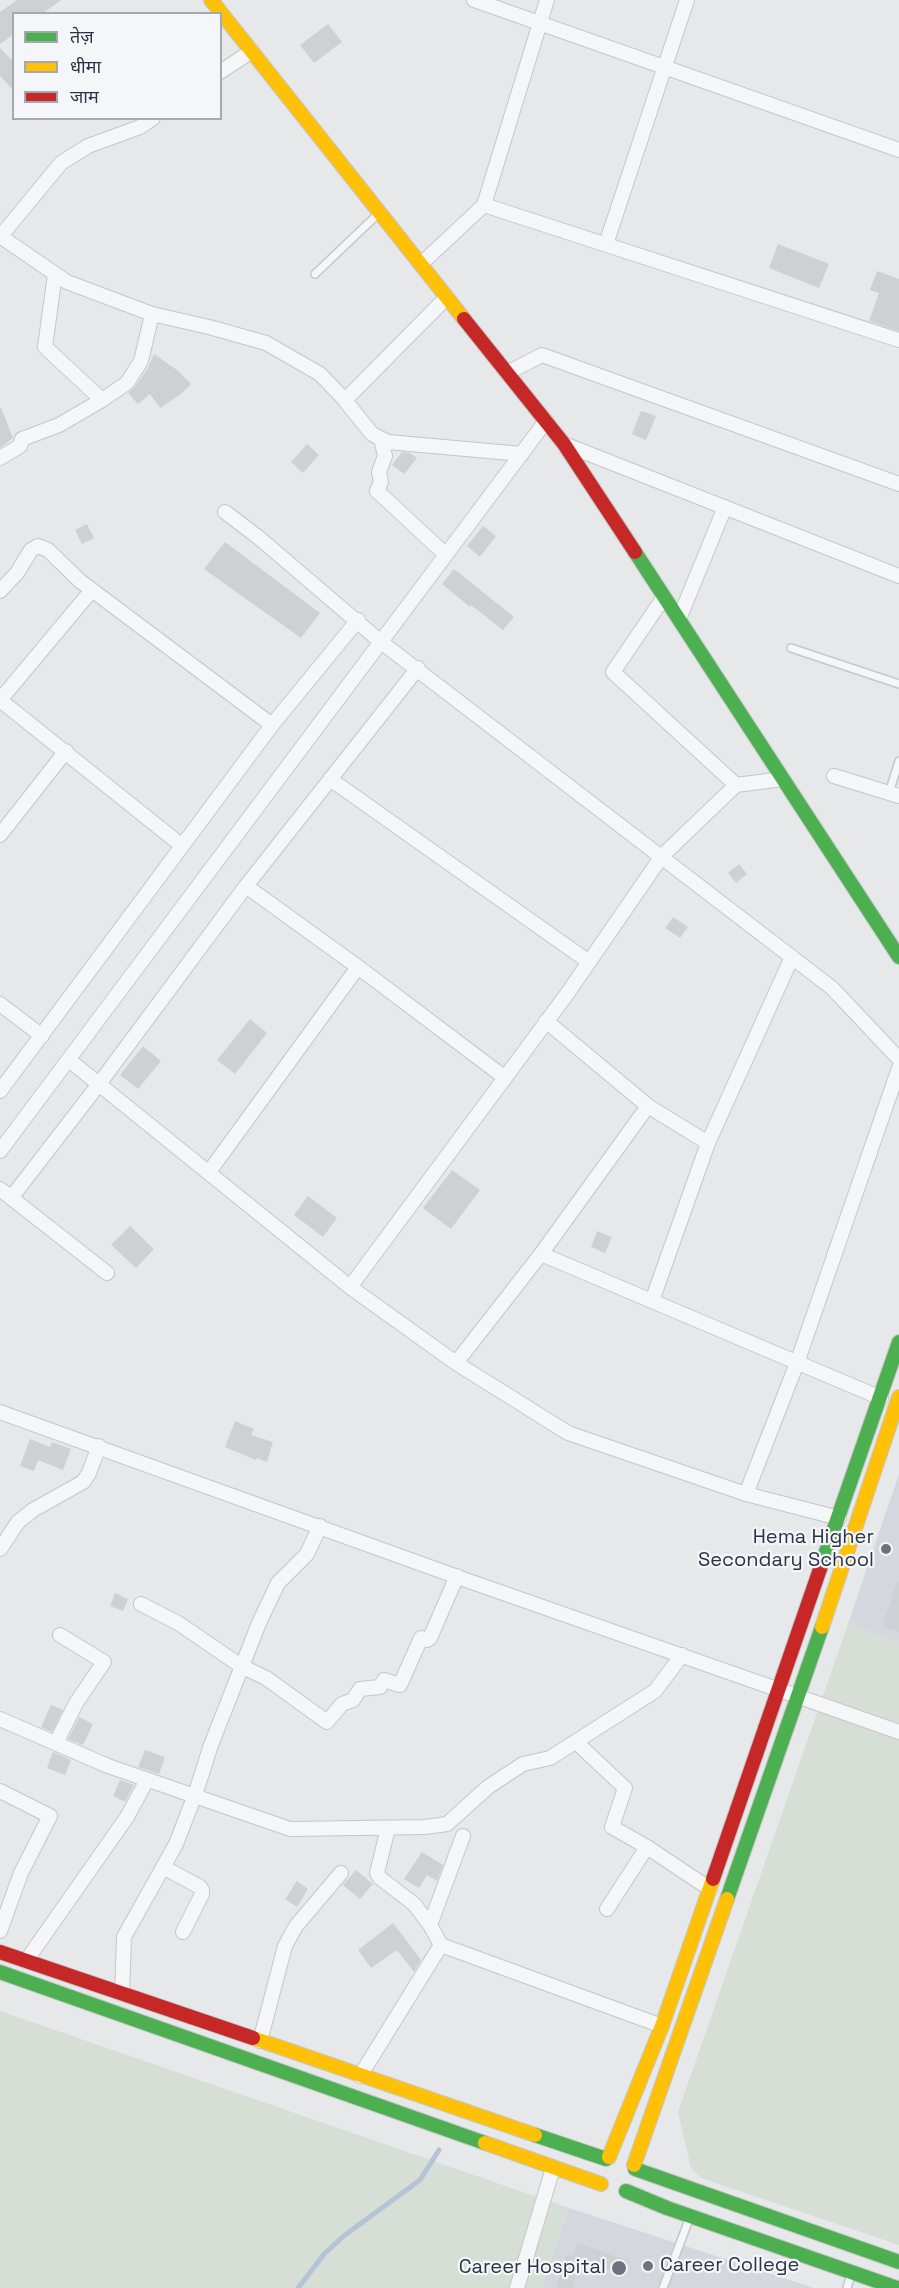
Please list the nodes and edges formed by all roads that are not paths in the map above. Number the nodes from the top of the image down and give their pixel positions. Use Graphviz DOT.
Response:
graph roads {
  1 [pos="211,0"];
  2 [pos="474,0"];
  3 [pos="547,0"];
  4 [pos="687,0"];
  5 [pos="221,12"];
  6 [pos="222,14"];
  7 [pos="540,25"];
  8 [pos="252,51"];
  9 [pos="665,68"];
  10 [pos="222,71"];
  11 [pos="150,120"];
  12 [pos="899,150"];
  13 [pos="484,205"];
  14 [pos="380,212"];
  15 [pos="0,237"];
  16 [pos="606,244"];
  17 [pos="421,264"];
  18 [pos="56,274"];
  19 [pos="315,274"];
  20 [pos="446,297"];
  21 [pos="152,314"];
  22 [pos="899,340"];
  23 [pos="507,372"];
  24 [pos="343,398"];
  25 [pos="102,400"];
  26 [pos="546,421"];
  27 [pos="381,439"];
  28 [pos="564,444"];
  29 [pos="522,454"];
  30 [pos="0,458"];
  31 [pos="899,484"];
  32 [pos="725,507"];
  33 [pos="225,512"];
  34 [pos="446,555"];
  35 [pos="899,576"];
  36 [pos="92,590"];
  37 [pos="0,591"];
  38 [pos="664,597"];
  39 [pos="679,619"];
  40 [pos="358,620"];
  41 [pos="381,642"];
  42 [pos="791,648"];
  43 [pos="418,668"];
  44 [pos="899,684"];
  45 [pos="0,700"];
  46 [pos="272,725"];
  47 [pos="66,751"];
  48 [pos="899,761"];
  49 [pos="834,776"];
  50 [pos="330,779"];
  51 [pos="783,779"];
  52 [pos="736,785"];
  53 [pos="894,794"];
  54 [pos="0,835"];
  55 [pos="181,845"];
  56 [pos="662,856"];
  57 [pos="246,886"];
  58 [pos="792,957"];
  59 [pos="899,957"];
  60 [pos="589,962"];
  61 [pos="358,967"];
  62 [pos="0,1004"];
  63 [pos="546,1021"];
  64 [pos="42,1036"];
  65 [pos="69,1059"];
  66 [pos="899,1059"];
  67 [pos="899,1068"];
  68 [pos="504,1077"];
  69 [pos="99,1084"];
  70 [pos="0,1091"];
  71 [pos="648,1106"];
  72 [pos="708,1143"];
  73 [pos="0,1150"];
  74 [pos="209,1172"];
  75 [pos="0,1189"];
  76 [pos="11,1198"];
  77 [pos="541,1254"];
  78 [pos="107,1273"];
  79 [pos="350,1287"];
  80 [pos="652,1301"];
  81 [pos="899,1342"];
  82 [pos="456,1363"];
  83 [pos="797,1363"];
  84 [pos="899,1397"];
  85 [pos="881,1398"];
  86 [pos="0,1412"];
  87 [pos="99,1446"];
  88 [pos="746,1494"];
  89 [pos="839,1518"];
  90 [pos="320,1526"];
  91 [pos="0,1549"];
  92 [pos="457,1576"];
  93 [pos="141,1604"];
  94 [pos="60,1635"];
  95 [pos="681,1655"];
  96 [pos="242,1666"];
  97 [pos="779,1690"];
  98 [pos="798,1696"];
  99 [pos="2,1724"];
  100 [pos="899,1732"];
  101 [pos="576,1742"];
  102 [pos="56,1743"];
  103 [pos="147,1780"];
  104 [pos="0,1791"];
  105 [pos="195,1795"];
  106 [pos="388,1828"];
  107 [pos="463,1836"];
  108 [pos="647,1847"];
  109 [pos="163,1867"];
  110 [pos="341,1873"];
  111 [pos="710,1889"];
  112 [pos="607,1909"];
  113 [pos="430,1925"];
  114 [pos="0,1931"];
  115 [pos="183,1932"];
  116 [pos="441,1945"];
  117 [pos="0,1952"];
  118 [pos="26,1961"];
  119 [pos="0,1972"];
  120 [pos="122,1994"];
  121 [pos="662,2026"];
  122 [pos="260,2041"];
  123 [pos="360,2076"];
  124 [pos="607,2158"];
  125 [pos="635,2167"];
  126 [pos="553,2168"];
  127 [pos="601,2184"];
  128 [pos="626,2191"];
  129 [pos="691,2215"];
  130 [pos="899,2262"];
  131 [pos="852,2272"];
  132 [pos="890,2287"];
  133 [pos="518,2288"];
  134 [pos="663,2288"];
  135 [pos="847,2288"];
  1 -- 5 [label="street"];
  2 -- 7 [label="street"];
  3 -- 7 [label="street"];
  4 -- 9 [label="street"];
  6 -- 8 [label="street"];
  7 -- 9 [label="street"];
  7 -- 13 [label="street"];
  8 -- 10 [label="street"];
  8 -- 14 [label="street"];
  9 -- 12 [label="street"];
  9 -- 16 [label="street"];
  11 -- 15 [label="street"];
  13 -- 16 [label="street"];
  13 -- 17 [label="street"];
  14 -- 17 [label="street"];
  14 -- 19 [label="lane"];
  15 -- 18 [label="street"];
  16 -- 22 [label="street"];
  17 -- 20 [label="street"];
  18 -- 21 [label="street"];
  18 -- 25 [label="street"];
  20 -- 23 [label="street"];
  20 -- 24 [label="street"];
  21 -- 24 [label="street"];
  21 -- 25 [label="street"];
  23 -- 26 [label="street"];
  23 -- 31 [label="street"];
  24 -- 27 [label="street"];
  25 -- 30 [label="street"];
  26 -- 28 [label="street"];
  26 -- 29 [label="street"];
  27 -- 29 [label="street"];
  27 -- 34 [label="street"];
  28 -- 32 [label="street"];
  28 -- 38 [label="street"];
  29 -- 34 [label="street"];
  32 -- 35 [label="street"];
  32 -- 39 [label="street"];
  33 -- 40 [label="street"];
  34 -- 41 [label="street"];
  36 -- 37 [label="street"];
  36 -- 45 [label="street"];
  36 -- 46 [label="street"];
  38 -- 39 [label="street"];
  38 -- 52 [label="street"];
  39 -- 51 [label="street"];
  40 -- 41 [label="street"];
  40 -- 46 [label="street"];
  41 -- 43 [label="street"];
  41 -- 65 [label="street"];
  42 -- 44 [label="lane"];
  43 -- 50 [label="street"];
  43 -- 56 [label="street"];
  45 -- 47 [label="street"];
  46 -- 55 [label="street"];
  47 -- 54 [label="street"];
  47 -- 55 [label="street"];
  48 -- 53 [label="lane"];
  49 -- 53 [label="street"];
  50 -- 57 [label="street"];
  50 -- 60 [label="street"];
  51 -- 52 [label="street"];
  51 -- 59 [label="street"];
  52 -- 56 [label="street"];
  55 -- 64 [label="street"];
  56 -- 58 [label="street"];
  56 -- 60 [label="street"];
  57 -- 61 [label="street"];
  57 -- 69 [label="street"];
  58 -- 66 [label="street"];
  58 -- 72 [label="street"];
  60 -- 63 [label="street"];
  61 -- 68 [label="street"];
  61 -- 74 [label="street"];
  62 -- 64 [label="street"];
  63 -- 68 [label="street"];
  63 -- 71 [label="street"];
  64 -- 70 [label="street"];
  65 -- 69 [label="street"];
  65 -- 73 [label="street"];
  67 -- 83 [label="street"];
  68 -- 79 [label="street"];
  69 -- 74 [label="street"];
  69 -- 76 [label="street"];
  71 -- 72 [label="street"];
  71 -- 77 [label="street"];
  72 -- 80 [label="street"];
  74 -- 79 [label="street"];
  75 -- 76 [label="street"];
  76 -- 78 [label="street"];
  77 -- 80 [label="street"];
  77 -- 82 [label="street"];
  79 -- 82 [label="street"];
  80 -- 83 [label="street"];
  81 -- 85 [label="street"];
  82 -- 88 [label="street"];
  83 -- 85 [label="street"];
  83 -- 88 [label="street"];
  84 -- 98 [label="street"];
  85 -- 89 [label="street"];
  86 -- 87 [label="street"];
  87 -- 90 [label="street"];
  87 -- 91 [label="street"];
  88 -- 89 [label="street"];
  89 -- 97 [label="street"];
  90 -- 92 [label="street"];
  90 -- 96 [label="street"];
  92 -- 95 [label="street"];
  92 -- 96 [label="street"];
  93 -- 96 [label="street"];
  94 -- 102 [label="street"];
  95 -- 97 [label="street"];
  95 -- 101 [label="street"];
  96 -- 105 [label="street"];
  97 -- 98 [label="street"];
  97 -- 111 [label="street"];
  98 -- 100 [label="street"];
  98 -- 125 [label="street"];
  99 -- 102 [label="street"];
  101 -- 106 [label="street"];
  101 -- 108 [label="street"];
  102 -- 103 [label="street"];
  103 -- 105 [label="street"];
  103 -- 118 [label="street"];
  104 -- 114 [label="street"];
  105 -- 106 [label="street"];
  105 -- 109 [label="street"];
  106 -- 113 [label="street"];
  107 -- 113 [label="street"];
  108 -- 111 [label="street"];
  108 -- 112 [label="street"];
  109 -- 115 [label="street"];
  109 -- 120 [label="street"];
  110 -- 122 [label="street"];
  111 -- 121 [label="street"];
  113 -- 116 [label="street"];
  116 -- 121 [label="street"];
  116 -- 123 [label="street"];
  117 -- 118 [label="street"];
  118 -- 120 [label="street"];
  119 -- 126 [label="street"];
  120 -- 122 [label="street"];
  121 -- 124 [label="street"];
  122 -- 123 [label="street"];
  123 -- 124 [label="street"];
  124 -- 125 [label="street"];
  124 -- 127 [label="street"];
  125 -- 128 [label="street"];
  125 -- 130 [label="street"];
  126 -- 127 [label="street"];
  126 -- 133 [label="street"];
  127 -- 128 [label="street"];
  128 -- 129 [label="street"];
  129 -- 131 [label="street"];
  129 -- 134 [label="lane"];
  131 -- 132 [label="street"];
  131 -- 135 [label="lane"];
}
